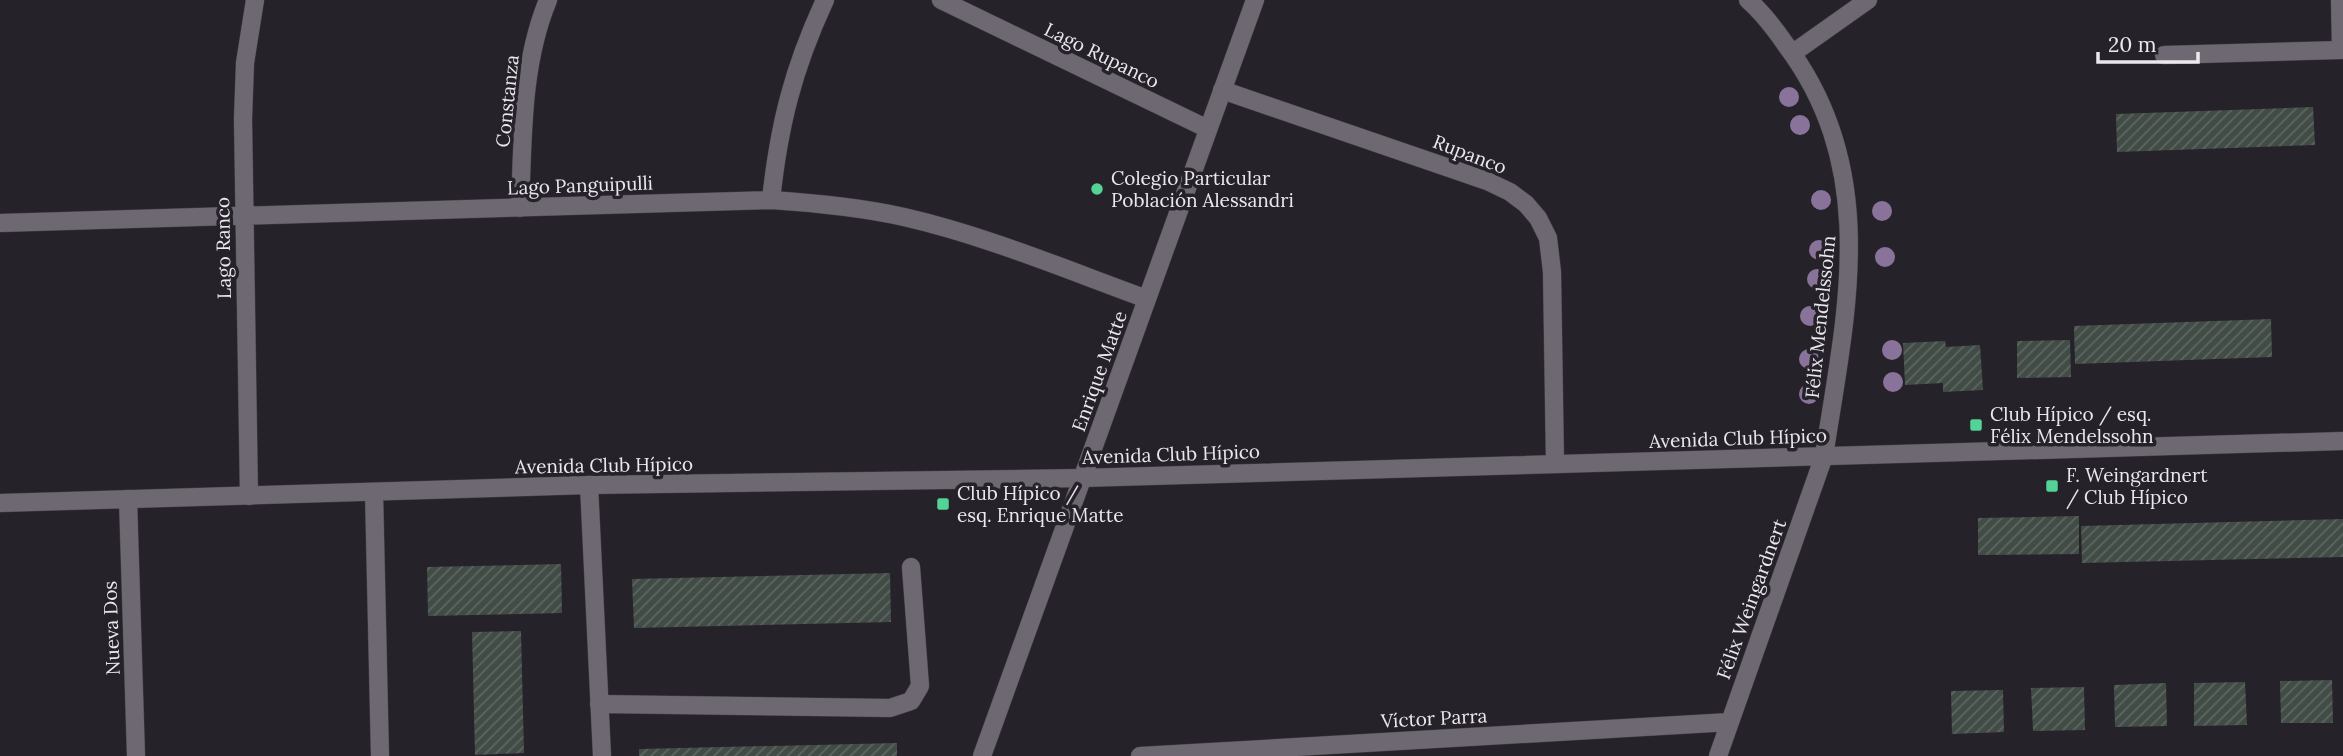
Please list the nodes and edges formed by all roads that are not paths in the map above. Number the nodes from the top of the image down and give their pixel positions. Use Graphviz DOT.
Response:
graph roads {
  1 [pos="255,0"];
  2 [pos="548,0"];
  3 [pos="825,0"];
  4 [pos="941,0"];
  5 [pos="1255,0"];
  6 [pos="1748,0"];
  7 [pos="1868,0"];
  8 [pos="2340,0"];
  9 [pos="2341,50"];
  10 [pos="1793,53"];
  11 [pos="2164,55"];
  12 [pos="1222,90"];
  13 [pos="1208,129"];
  14 [pos="771,200"];
  15 [pos="520,208"];
  16 [pos="243,217"];
  17 [pos="0,223"];
  18 [pos="1147,299"];
  19 [pos="2343,441"];
  20 [pos="1824,456"];
  21 [pos="1555,464"];
  22 [pos="1082,478"];
  23 [pos="589,485"];
  24 [pos="374,492"];
  25 [pos="249,496"];
  26 [pos="128,499"];
  27 [pos="0,503"];
  28 [pos="911,567"];
  29 [pos="599,704"];
  30 [pos="1730,722"];
  31 [pos="136,756"];
  32 [pos="380,756"];
  33 [pos="602,756"];
  34 [pos="982,756"];
  35 [pos="1140,756"];
  36 [pos="1718,756"];
  1 -- 16 [label="street, Lago Ranco"];
  2 -- 15 [label="street, Constanza"];
  3 -- 14 [label="street"];
  4 -- 13 [label="street, Lago Rupanco"];
  5 -- 12 [label="street, Enrique Matte"];
  6 -- 10 [label="street, Félix Mendelssohn"];
  7 -- 10 [label="street"];
  8 -- 9 [label="street"];
  9 -- 11 [label="street"];
  10 -- 20 [label="street, Félix Mendelssohn"];
  12 -- 13 [label="street, Enrique Matte"];
  12 -- 21 [label="street, Rupanco"];
  13 -- 18 [label="street, Enrique Matte"];
  14 -- 15 [label="street, Lago Panguipulli"];
  14 -- 18 [label="street, Lago Panguipulli"];
  15 -- 16 [label="street, Lago Panguipulli"];
  16 -- 17 [label="street, Lago Panguipulli"];
  16 -- 25 [label="street, Lago Ranco"];
  18 -- 22 [label="street, Enrique Matte"];
  19 -- 20 [label="street, Avenida Club Hípico"];
  20 -- 21 [label="street, Avenida Club Hípico"];
  20 -- 30 [label="street, Félix Weingardnert"];
  21 -- 22 [label="street, Avenida Club Hípico"];
  22 -- 23 [label="street, Avenida Club Hípico"];
  22 -- 34 [label="street, Enrique Matte"];
  23 -- 24 [label="street, Avenida Club Hípico"];
  23 -- 29 [label="street"];
  24 -- 25 [label="street, Avenida Club Hípico"];
  24 -- 32 [label="street"];
  25 -- 26 [label="street, Avenida Club Hípico"];
  26 -- 27 [label="street, Avenida Club Hípico"];
  26 -- 31 [label="street, Nueva Dos"];
  28 -- 29 [label="street"];
  29 -- 33 [label="street"];
  30 -- 35 [label="street, Víctor Parra"];
  30 -- 36 [label="street, Félix Weingardnert"];
}
